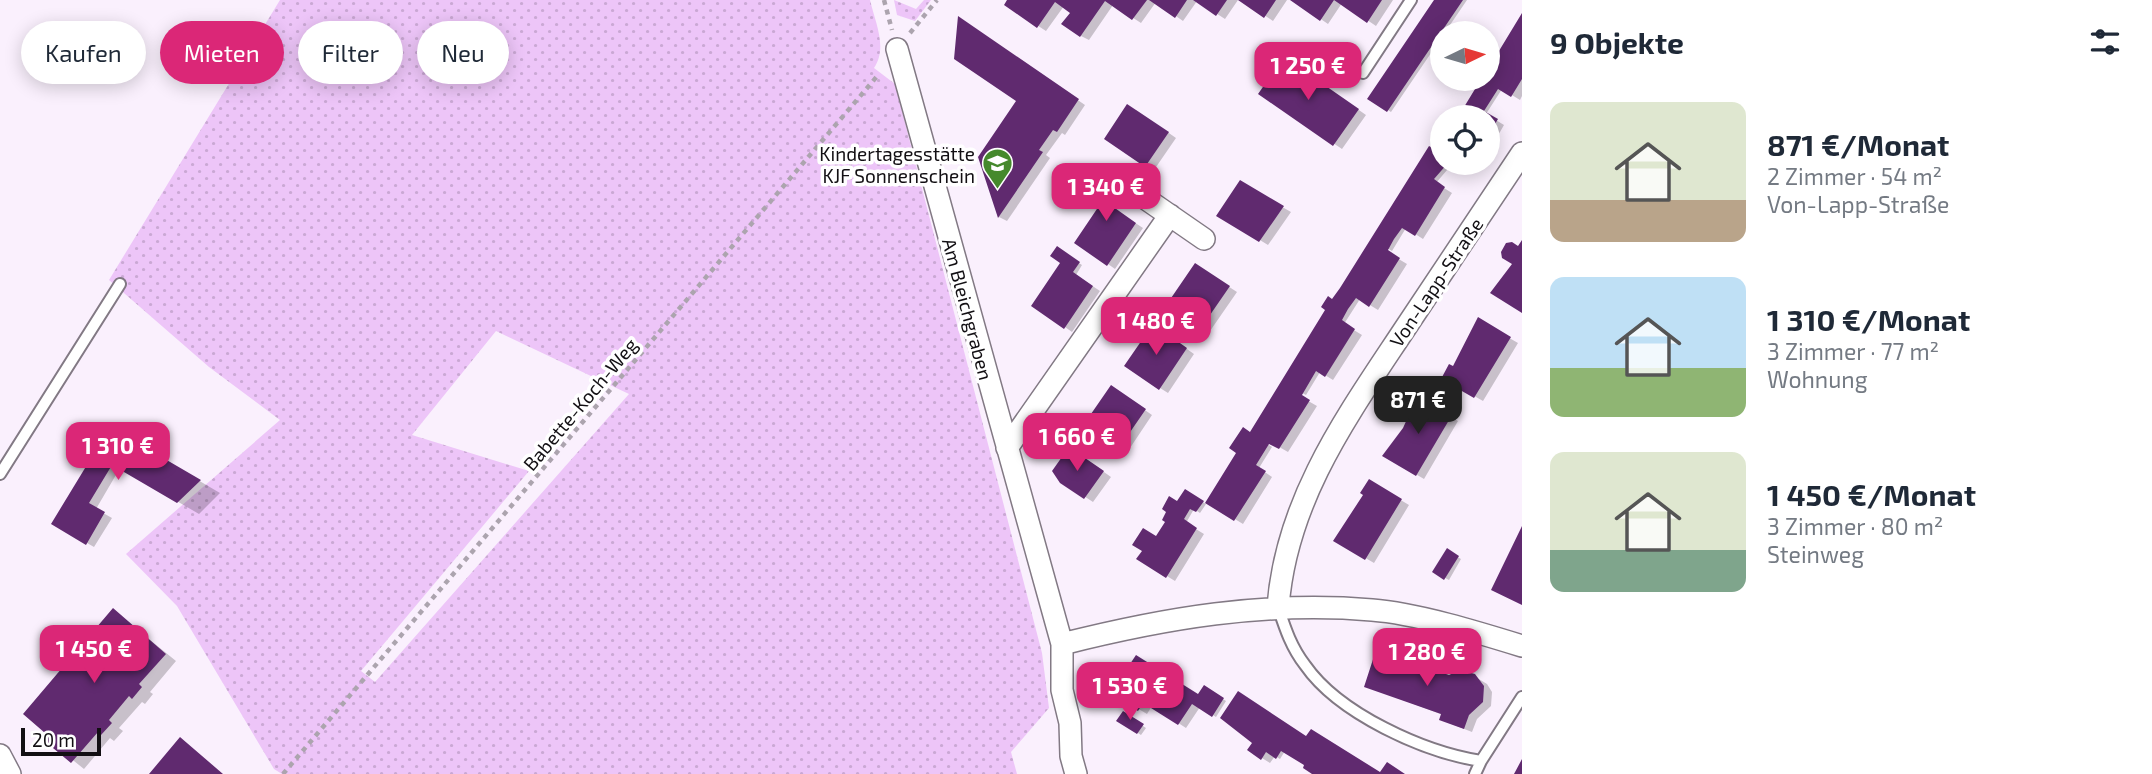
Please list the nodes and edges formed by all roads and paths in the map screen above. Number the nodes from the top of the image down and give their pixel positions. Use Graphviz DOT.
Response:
graph roads {
  1 [pos="937,0"];
  2 [pos="1411,0"];
  3 [pos="897,49"];
  4 [pos="1363,73"];
  5 [pos="1522,153"];
  6 [pos="1136,192"];
  7 [pos="1170,215"];
  8 [pos="1204,239"];
  9 [pos="120,284"];
  10 [pos="1007,448"];
  11 [pos="0,474"];
  12 [pos="1278,607"];
  13 [pos="1062,644"];
  14 [pos="1522,646"];
  15 [pos="1522,697"];
  16 [pos="0,755"];
  17 [pos="1481,761"];
  18 [pos="10,774"];
  19 [pos="283,774"];
  20 [pos="1076,774"];
  21 [pos="1475,774"];
  1 -- 3 [label="path, Babette-Koch-Weg"];
  2 -- 4 [label="lane"];
  3 -- 10 [label="street, Am Bleichgraben"];
  3 -- 19 [label="path, Babette-Koch-Weg"];
  5 -- 12 [label="street, Von-Lapp-Straße"];
  6 -- 7 [label="street"];
  7 -- 8 [label="street"];
  7 -- 10 [label="street"];
  9 -- 11 [label="lane"];
  10 -- 13 [label="street, Am Bleichgraben"];
  12 -- 13 [label="street"];
  12 -- 14 [label="street"];
  12 -- 17 [label="lane"];
  13 -- 20 [label="street, Am Bleichgraben"];
  15 -- 17 [label="lane"];
  16 -- 18 [label="street"];
  17 -- 21 [label="lane"];
}
